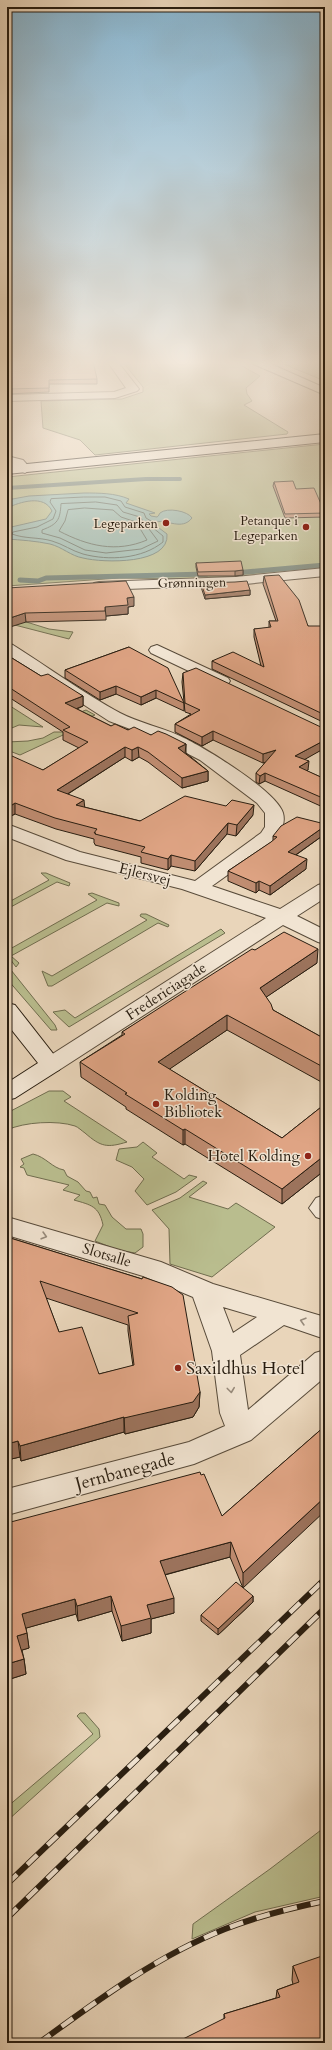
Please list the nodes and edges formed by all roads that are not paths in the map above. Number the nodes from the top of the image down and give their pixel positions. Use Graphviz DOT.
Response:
graph roads {
  1 [pos="144,457"];
  2 [pos="7,460"];
  3 [pos="25,469"];
  4 [pos="7,470"];
  5 [pos="325,572"];
  6 [pos="87,587"];
  7 [pos="7,648"];
  8 [pos="157,650"];
  9 [pos="234,687"];
  10 [pos="7,830"];
  11 [pos="197,888"];
  12 [pos="325,889"];
  13 [pos="284,917"];
  14 [pos="325,938"];
  15 [pos="7,1010"];
  16 [pos="51,1064"];
  17 [pos="7,1093"];
  18 [pos="325,1204"];
  19 [pos="325,1211"];
  20 [pos="7,1226"];
  21 [pos="204,1291"];
  22 [pos="281,1314"];
  23 [pos="325,1329"];
  24 [pos="226,1351"];
  25 [pos="325,1361"];
  26 [pos="241,1432"];
  27 [pos="7,1502"];
  1 -- 3 [label="street"];
  2 -- 3 [label="street"];
  3 -- 4 [label="street"];
  5 -- 6 [label="street, Grønningen"];
  7 -- 11 [label="street"];
  8 -- 9 [label="street"];
  10 -- 11 [label="street, Ejlersvej"];
  11 -- 13 [label="street, Ejlersvej"];
  12 -- 13 [label="street, Fredericiagade"];
  13 -- 14 [label="street, Ejlersvej"];
  13 -- 16 [label="street, Fredericiagade"];
  15 -- 16 [label="street"];
  16 -- 17 [label="street, Fredericiagade"];
  18 -- 19 [label="street"];
  20 -- 21 [label="street, Slotsalle, one-way"];
  21 -- 22 [label="street, Slotsalle"];
  21 -- 24 [label="street"];
  23 -- 22 [label="street, Slotsalle, one-way"];
  22 -- 24 [label="street"];
  24 -- 26 [label="street, one-way"];
  25 -- 26 [label="street, Jernbanegade"];
  26 -- 27 [label="street, Jernbanegade"];
}
